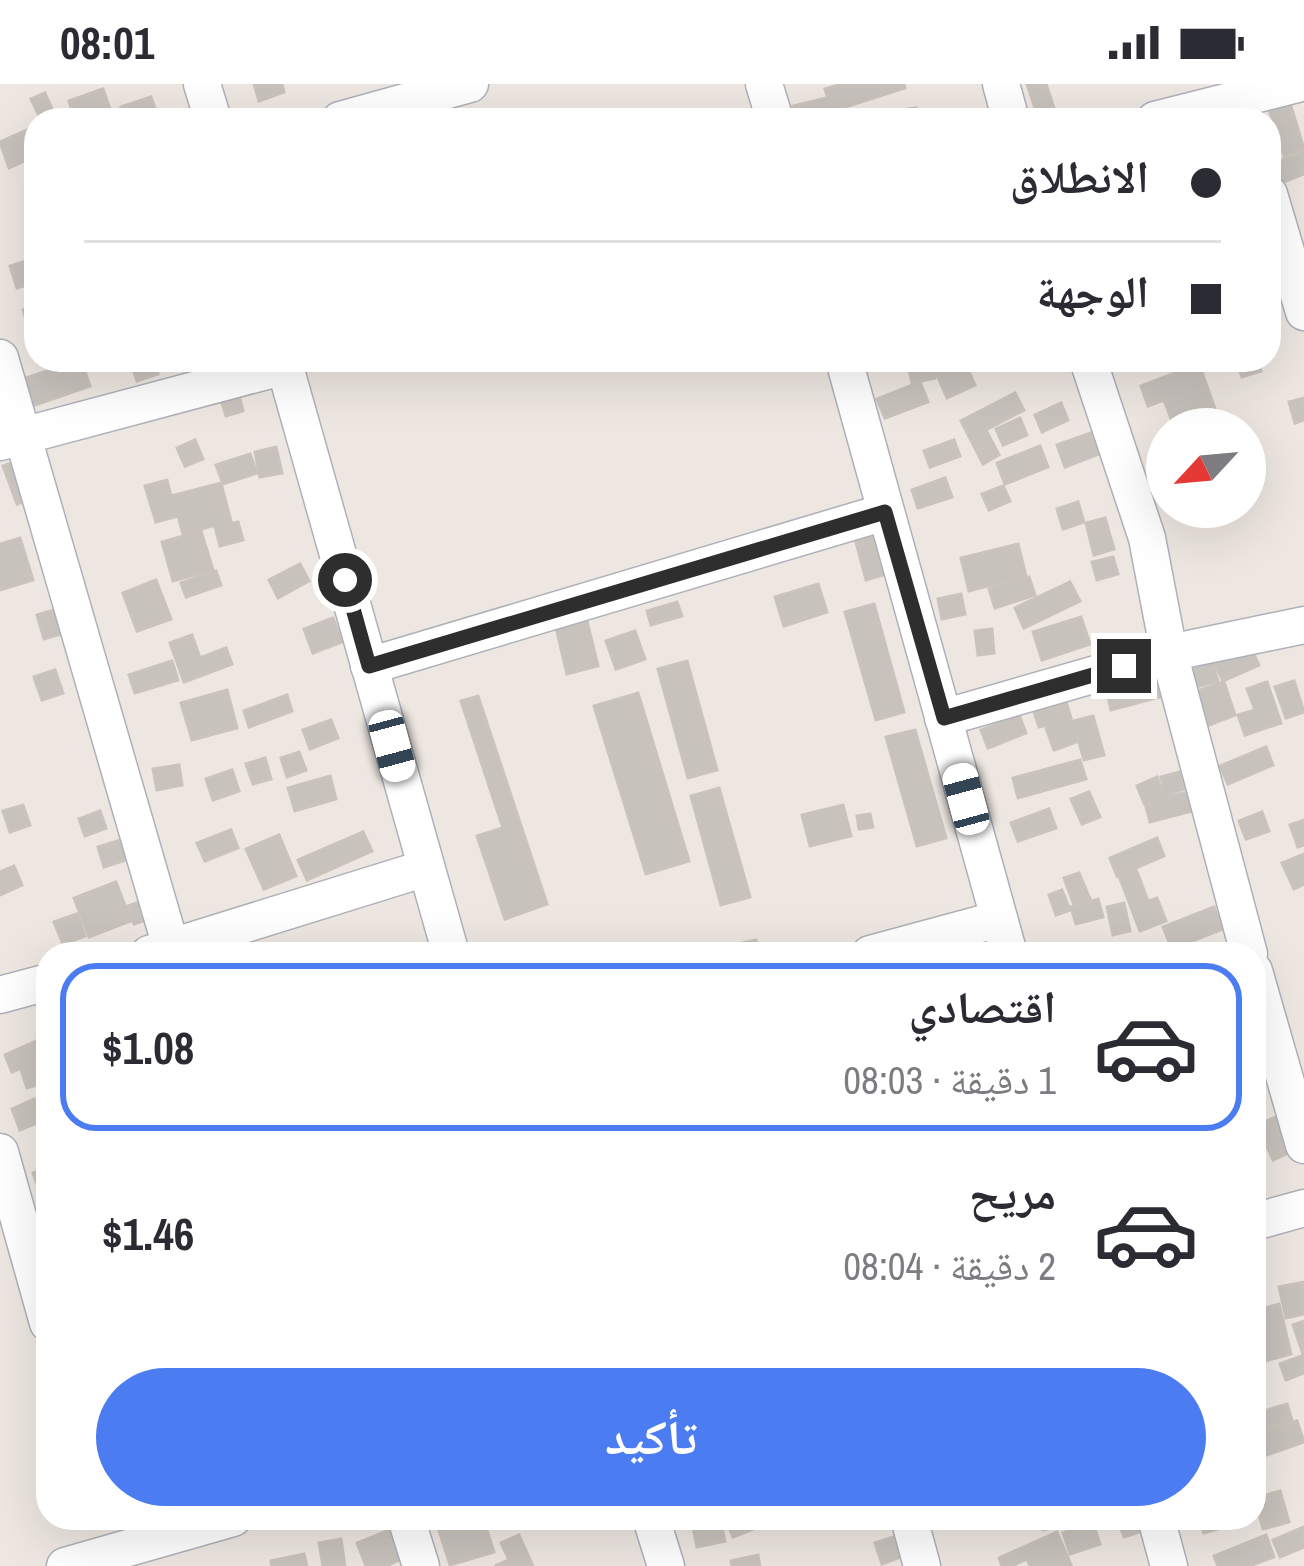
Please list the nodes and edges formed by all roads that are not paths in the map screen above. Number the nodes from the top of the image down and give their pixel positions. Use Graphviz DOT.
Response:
graph roads {
  1 [pos="470,84"];
  2 [pos="1297,84"];
  3 [pos="1242,101"];
  4 [pos="383,108"];
  5 [pos="1210,108"];
  6 [pos="1281,234"];
  7 [pos="1304,312"];
  8 [pos="0,358"];
  9 [pos="252,372"];
  10 [pos="287,372"];
  11 [pos="847,372"];
  12 [pos="1092,372"];
  13 [pos="10,439"];
  14 [pos="885,512"];
  15 [pos="1304,625"];
  16 [pos="1169,653"];
  17 [pos="369,666"];
  18 [pos="944,718"];
  19 [pos="426,868"];
  20 [pos="1004,937"];
  21 [pos="161,942"];
  22 [pos="195,942"];
  23 [pos="448,942"];
  24 [pos="965,942"];
  25 [pos="1246,942"];
  26 [pos="36,985"];
  27 [pos="0,995"];
  28 [pos="1266,1013"];
  29 [pos="1304,1144"];
  30 [pos="0,1152"];
  31 [pos="1304,1208"];
  32 [pos="1266,1219"];
  33 [pos="36,1280"];
  34 [pos="213,1530"];
  35 [pos="410,1530"];
  36 [pos="655,1530"];
  37 [pos="912,1530"];
  38 [pos="1159,1530"];
  39 [pos="108,1535"];
  40 [pos="179,1550"];
  41 [pos="65,1566"];
  42 [pos="421,1566"];
  43 [pos="666,1566"];
  44 [pos="922,1566"];
  45 [pos="1169,1566"];
  1 -- 4 [label="street"];
  2 -- 3 [label="street"];
  3 -- 5 [label="street"];
  6 -- 7 [label="street"];
  8 -- 13 [label="street"];
  9 -- 13 [label="street"];
  10 -- 17 [label="street"];
  11 -- 14 [label="street"];
  12 -- 16 [label="street"];
  13 -- 21 [label="street"];
  14 -- 17 [label="street"];
  14 -- 18 [label="street"];
  15 -- 16 [label="street"];
  16 -- 18 [label="street"];
  16 -- 25 [label="street"];
  17 -- 19 [label="street"];
  18 -- 20 [label="street"];
  19 -- 22 [label="street"];
  19 -- 23 [label="street"];
  20 -- 24 [label="street"];
  26 -- 27 [label="street"];
  28 -- 29 [label="street"];
  30 -- 33 [label="street"];
  31 -- 32 [label="street"];
  34 -- 40 [label="street"];
  35 -- 42 [label="street"];
  36 -- 43 [label="street"];
  37 -- 44 [label="street"];
  38 -- 45 [label="street"];
  39 -- 40 [label="street"];
  39 -- 41 [label="street"];
}
